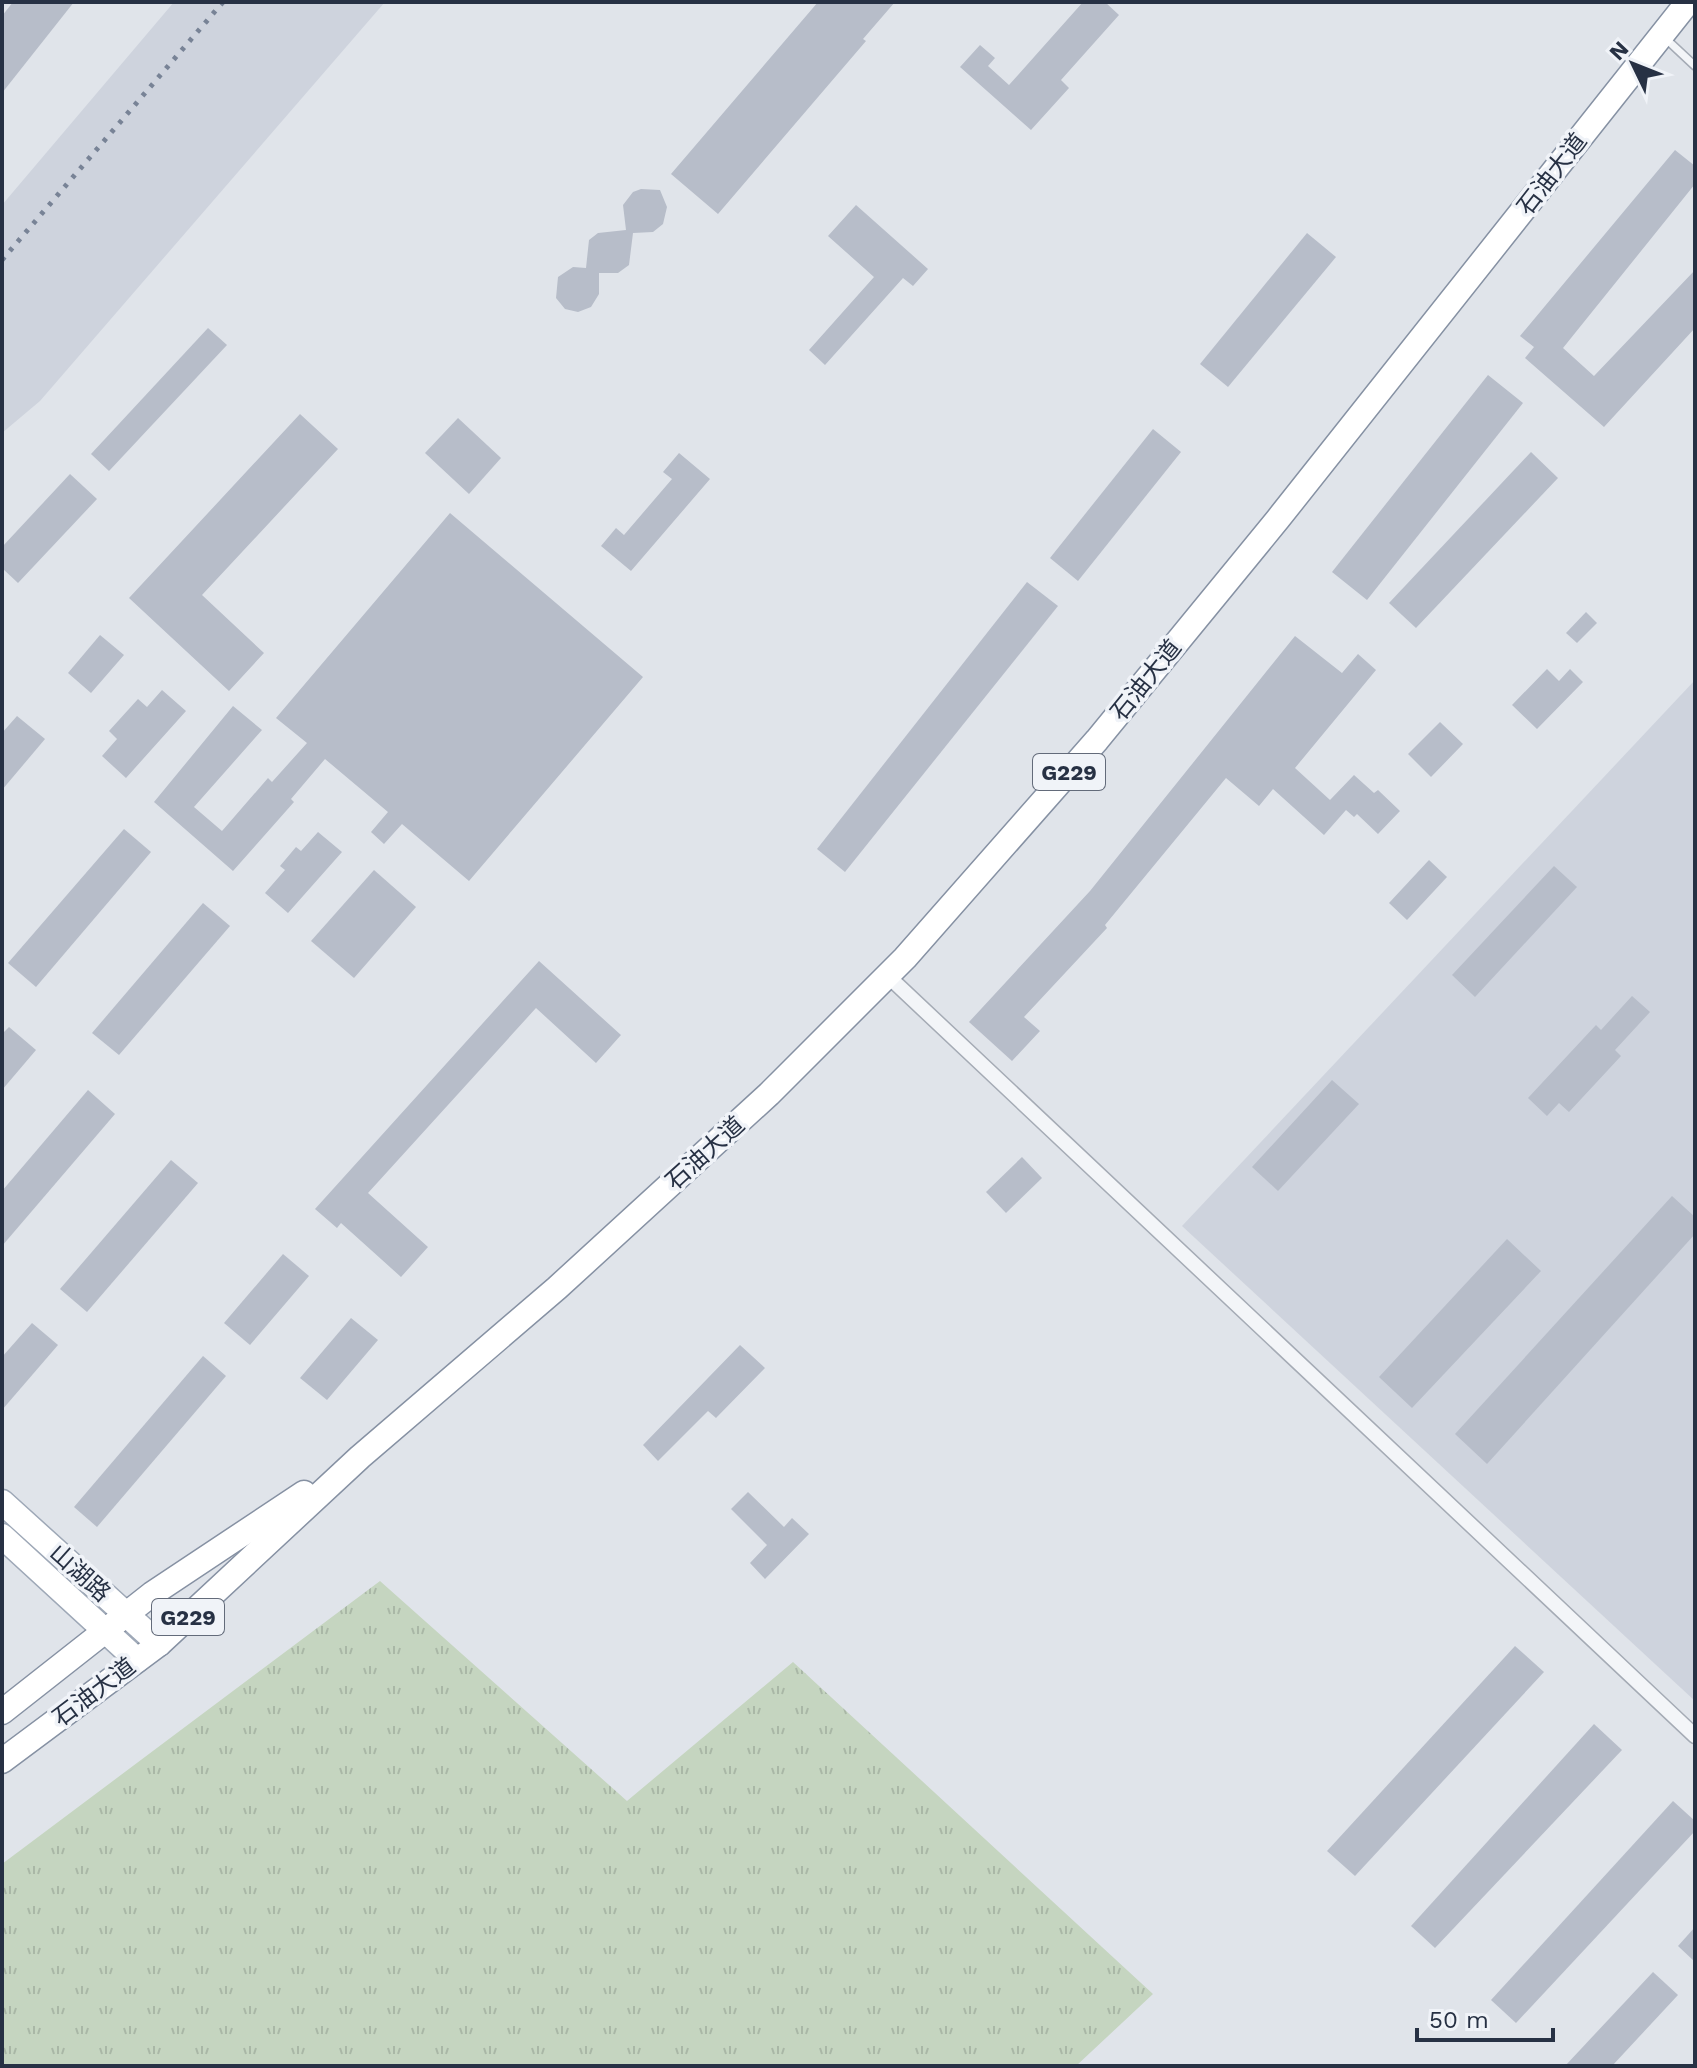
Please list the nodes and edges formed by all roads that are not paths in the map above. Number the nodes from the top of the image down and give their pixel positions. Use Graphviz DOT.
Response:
graph roads {
  1 [pos="1688,2"];
  2 [pos="1662,35"];
  3 [pos="1695,66"];
  4 [pos="888,976"];
  5 [pos="360,1457"];
  6 [pos="2,1502"];
  7 [pos="2,1536"];
  8 [pos="127,1616"];
  9 [pos="106,1631"];
  10 [pos="159,1644"];
  11 [pos="137,1660"];
  12 [pos="2,1712"];
  13 [pos="1695,1736"];
  14 [pos="2,1761"];
  1 -- 2 [label="main road, 石油大道 / G229"];
  2 -- 3 [label="lane"];
  2 -- 4 [label="main road, 石油大道 / G229"];
  4 -- 5 [label="main road, 石油大道 / G229"];
  4 -- 13 [label="street"];
  5 -- 8 [label="main road, 石油大道 / G229"];
  5 -- 10 [label="main road, 石油大道 / G229"];
  6 -- 8 [label="main road, 山湖路"];
  7 -- 9 [label="main road, 山湖路"];
  8 -- 9 [label="main road, 石油大道 / G229"];
  8 -- 10 [label="main road, 山湖路"];
  9 -- 11 [label="main road, 山湖路"];
  9 -- 12 [label="main road, 石油大道 / G229"];
  10 -- 11 [label="main road, 石油大道 / G229"];
  11 -- 14 [label="main road, 石油大道 / G229"];
}
